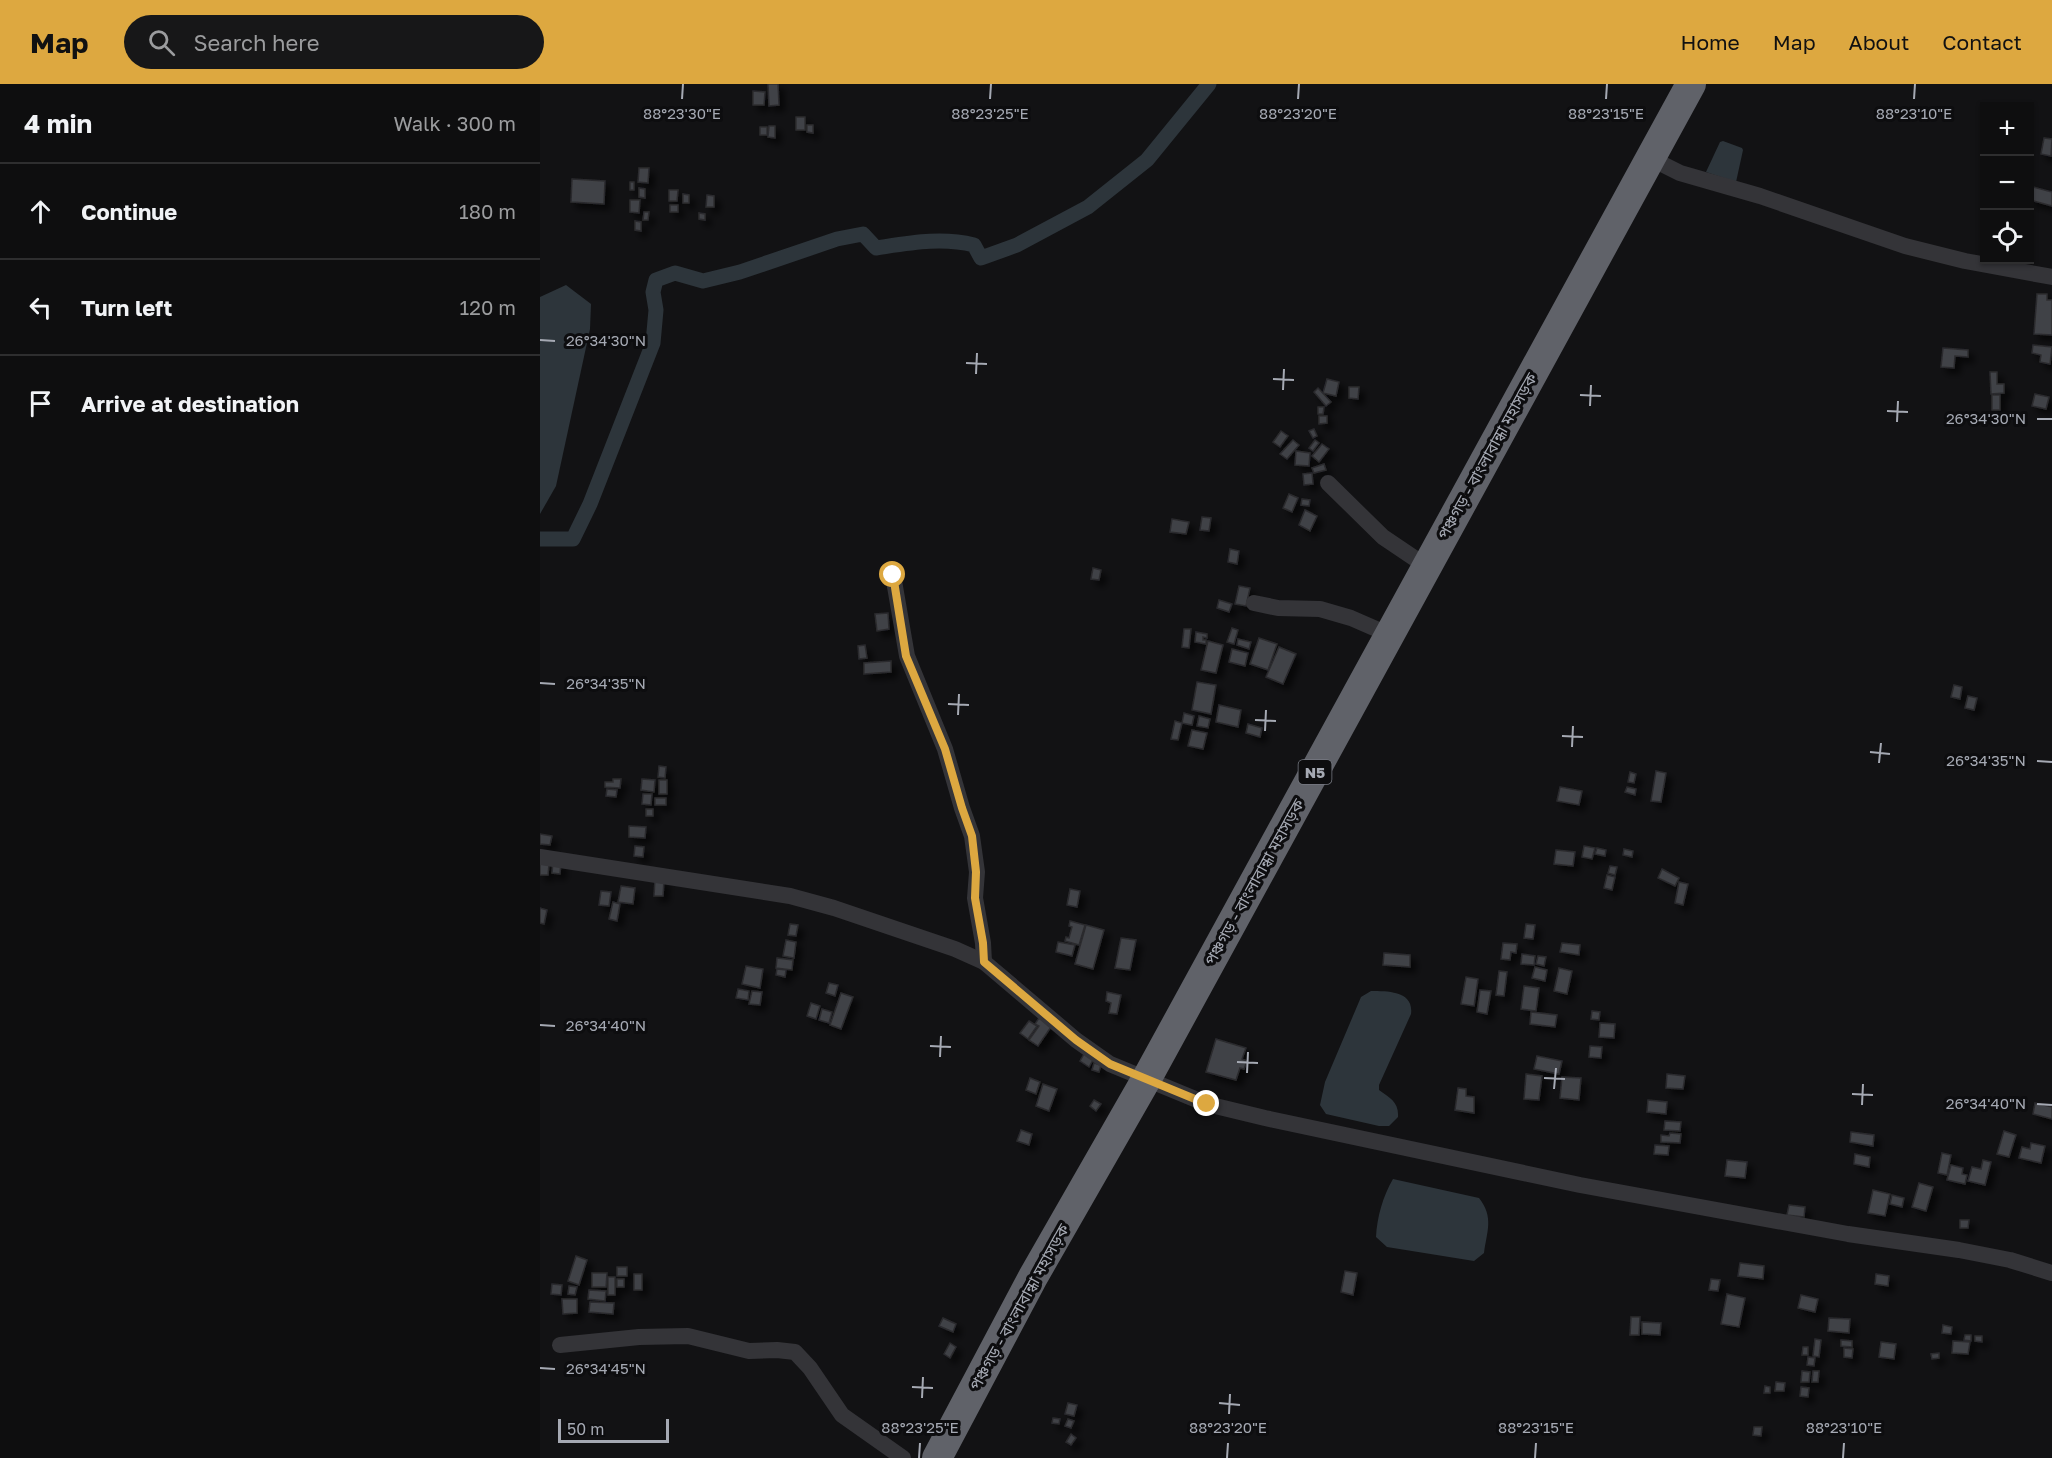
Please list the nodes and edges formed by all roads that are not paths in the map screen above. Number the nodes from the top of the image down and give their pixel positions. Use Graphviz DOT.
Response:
graph roads {
  1 [pos="1691,84"];
  2 [pos="1650,158"];
  3 [pos="2052,277"];
  4 [pos="1328,483"];
  5 [pos="1426,567"];
  6 [pos="893,575"];
  7 [pos="1254,603"];
  8 [pos="1390,635"];
  9 [pos="540,857"];
  10 [pos="984,962"];
  11 [pos="1147,1078"];
  12 [pos="2052,1273"];
  13 [pos="560,1345"];
  14 [pos="903,1458"];
  15 [pos="937,1458"];
  1 -- 2 [label="highway, পঞ্চগড় - বাংলাবান্ধা মহাসড়ক / N5"];
  2 -- 3 [label="street"];
  2 -- 5 [label="highway, পঞ্চগড় - বাংলাবান্ধা মহাসড়ক / N5"];
  4 -- 5 [label="street"];
  5 -- 8 [label="highway, পঞ্চগড় - বাংলাবান্ধা মহাসড়ক / N5"];
  6 -- 10 [label="street"];
  7 -- 8 [label="street"];
  8 -- 11 [label="highway, পঞ্চগড় - বাংলাবান্ধা মহাসড়ক / N5"];
  9 -- 10 [label="street"];
  10 -- 11 [label="street"];
  11 -- 12 [label="street"];
  11 -- 15 [label="highway, পঞ্চগড় - বাংলাবান্ধা মহাসড়ক / N5"];
  13 -- 14 [label="street"];
}
